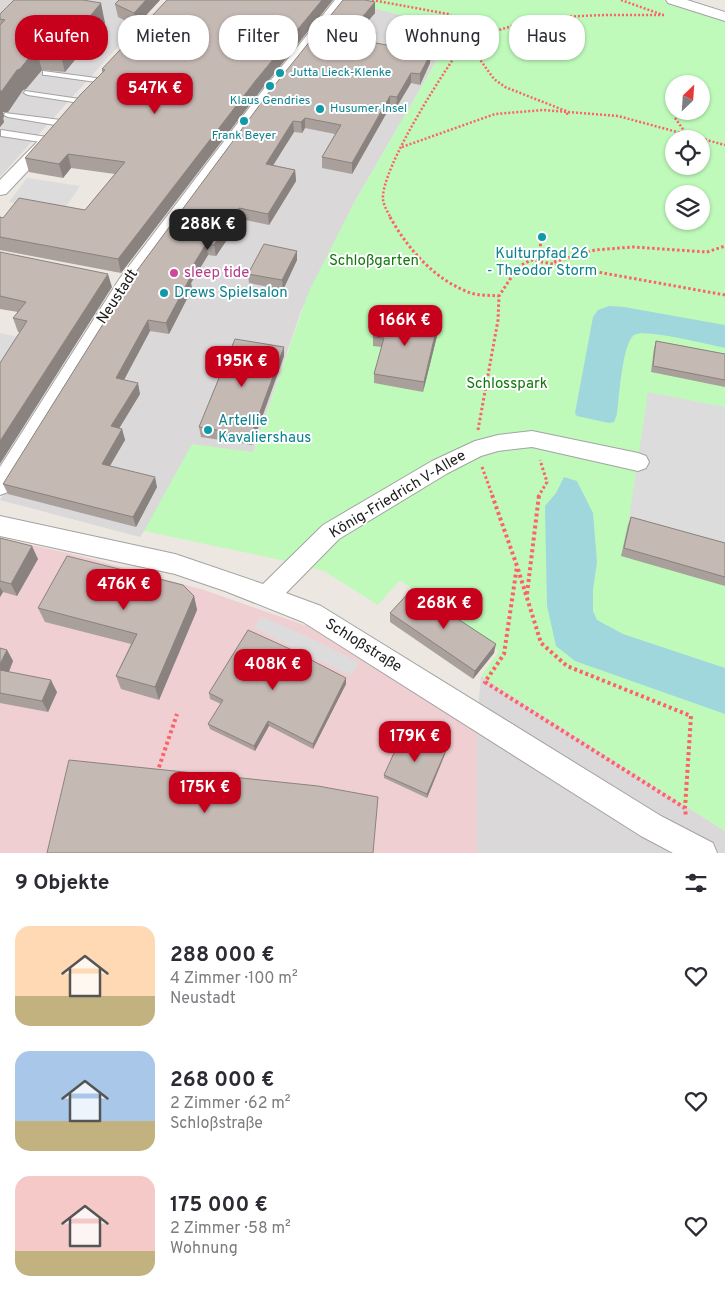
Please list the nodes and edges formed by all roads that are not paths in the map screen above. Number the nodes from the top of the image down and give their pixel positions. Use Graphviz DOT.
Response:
graph roads {
  1 [pos="342,0"];
  2 [pos="673,0"];
  3 [pos="725,17"];
  4 [pos="109,66"];
  5 [pos="46,73"];
  6 [pos="96,80"];
  7 [pos="28,93"];
  8 [pos="80,101"];
  9 [pos="8,115"];
  10 [pos="61,124"];
  11 [pos="1,133"];
  12 [pos="47,140"];
  13 [pos="0,190"];
  14 [pos="638,462"];
  15 [pos="0,486"];
  16 [pos="0,526"];
  17 [pos="267,596"];
  18 [pos="697,850"];
  1 -- 15 [label="street, Neustadt"];
  2 -- 3 [label="street"];
  4 -- 6 [label="street"];
  5 -- 6 [label="lane"];
  6 -- 8 [label="street"];
  7 -- 8 [label="lane"];
  8 -- 10 [label="street"];
  9 -- 10 [label="lane"];
  10 -- 12 [label="street"];
  11 -- 12 [label="lane"];
  12 -- 13 [label="street"];
  14 -- 17 [label="street, König-Friedrich V-Allee"];
  16 -- 17 [label="street, Schloßstraße"];
  17 -- 18 [label="street, Schloßstraße"];
}
